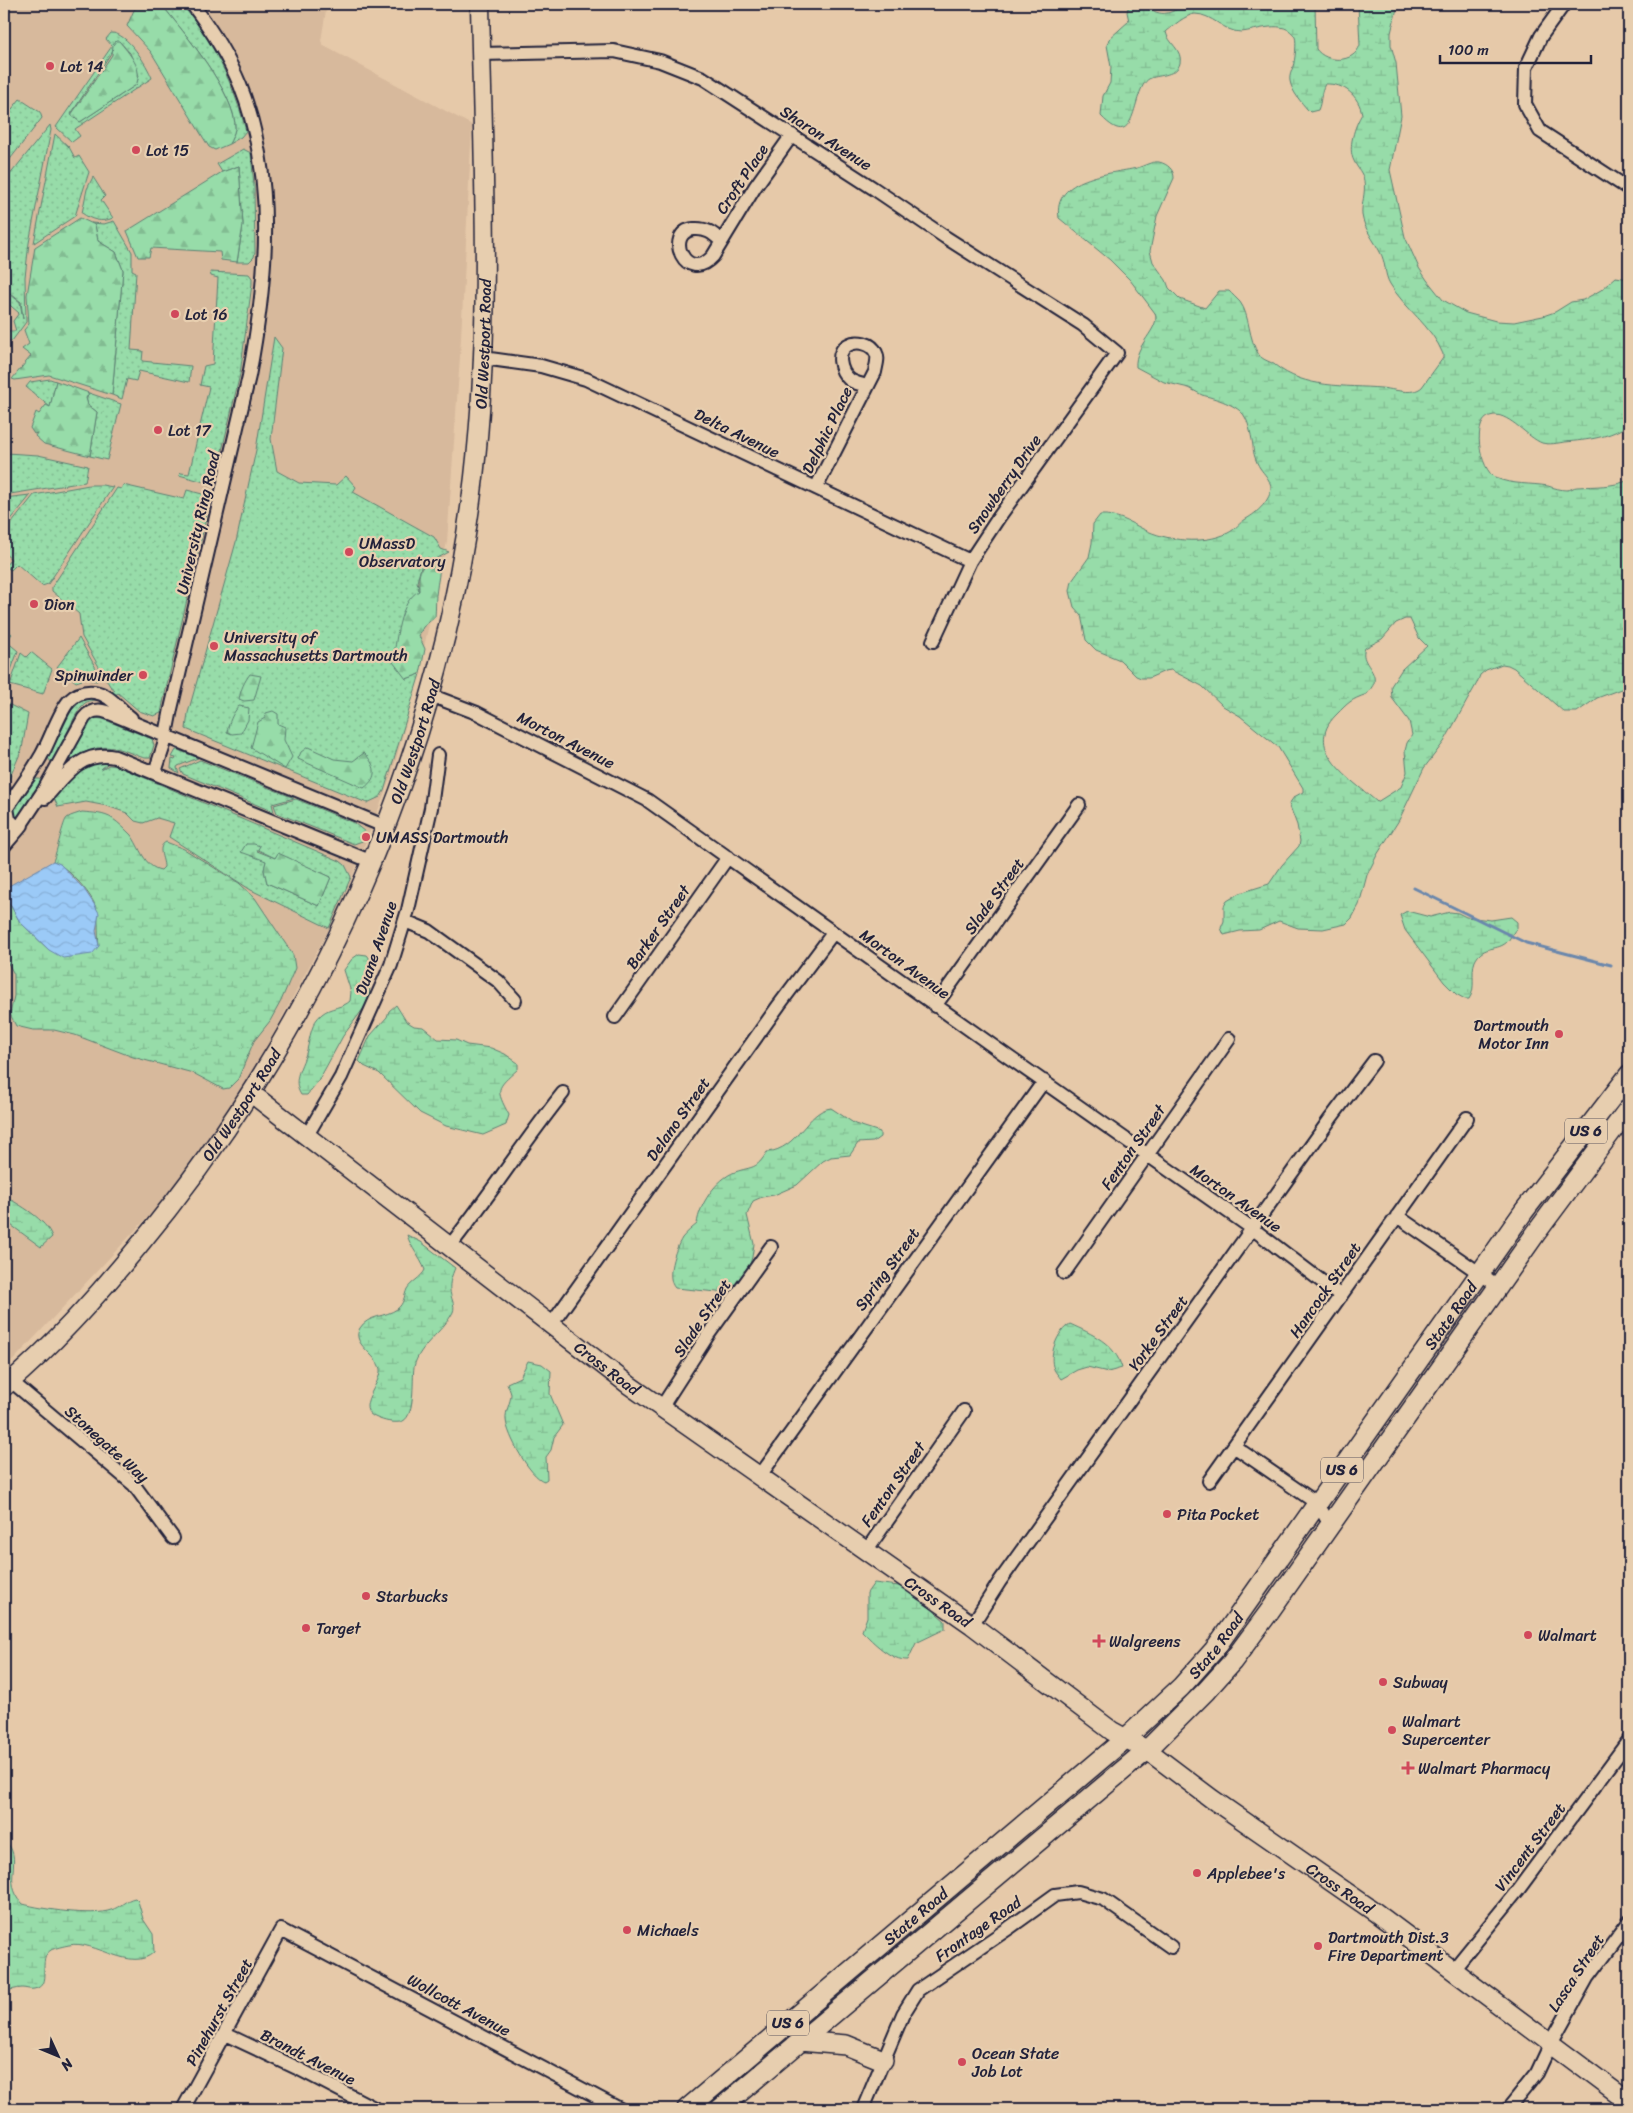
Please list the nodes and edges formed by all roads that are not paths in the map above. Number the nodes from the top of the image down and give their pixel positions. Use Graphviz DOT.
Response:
graph roads {
  1 [pos="192,4"];
  2 [pos="480,4"];
  3 [pos="1564,4"];
  4 [pos="481,54"];
  5 [pos="792,135"];
  6 [pos="1629,189"];
  7 [pos="721,241"];
  8 [pos="1117,355"];
  9 [pos="483,358"];
  10 [pos="867,386"];
  11 [pos="816,488"];
  12 [pos="970,560"];
  13 [pos="933,641"];
  14 [pos="430,694"];
  15 [pos="143,726"];
  16 [pos="167,736"];
  17 [pos="438,755"];
  18 [pos="155,772"];
  19 [pos="1079,805"];
  20 [pos="384,826"];
  21 [pos="18,829"];
  22 [pos="4,846"];
  23 [pos="728,857"];
  24 [pos="370,861"];
  25 [pos="405,921"];
  26 [pos="834,933"];
  27 [pos="515,1000"];
  28 [pos="935,1006"];
  29 [pos="615,1017"];
  30 [pos="1229,1039"];
  31 [pos="1374,1061"];
  32 [pos="1629,1075"];
  33 [pos="1044,1081"];
  34 [pos="563,1093"];
  35 [pos="251,1094"];
  36 [pos="1629,1108"];
  37 [pos="1467,1118"];
  38 [pos="306,1137"];
  39 [pos="1147,1155"];
  40 [pos="1397,1216"];
  41 [pos="1253,1229"];
  42 [pos="449,1247"];
  43 [pos="771,1247"];
  44 [pos="1064,1273"];
  45 [pos="1480,1273"];
  46 [pos="1498,1286"];
  47 [pos="1341,1296"];
  48 [pos="551,1325"];
  49 [pos="7,1384"];
  50 [pos="661,1408"];
  51 [pos="964,1411"];
  52 [pos="1235,1447"];
  53 [pos="759,1477"];
  54 [pos="1210,1481"];
  55 [pos="1318,1504"];
  56 [pos="1330,1525"];
  57 [pos="173,1538"];
  58 [pos="866,1551"];
  59 [pos="972,1625"];
  60 [pos="1125,1739"];
  61 [pos="1629,1740"];
  62 [pos="1147,1750"];
  63 [pos="1629,1922"];
  64 [pos="281,1930"];
  65 [pos="1171,1947"];
  66 [pos="1453,1970"];
  67 [pos="226,2034"];
  68 [pos="800,2041"];
  69 [pos="1551,2043"];
  70 [pos="883,2060"];
  71 [pos="1629,2102"];
  72 [pos="183,2109"];
  73 [pos="376,2109"];
  74 [pos="620,2109"];
  75 [pos="687,2109"];
  76 [pos="720,2109"];
  77 [pos="863,2109"];
  78 [pos="1508,2109"];
  1 -- 16 [label="street, University Ring Road"];
  2 -- 4 [label="street, Old Westport Road"];
  3 -- 6 [label="street"];
  4 -- 5 [label="street, Sharon Avenue"];
  4 -- 9 [label="street, Old Westport Road"];
  5 -- 7 [label="street, Croft Place"];
  5 -- 8 [label="street, Sharon Avenue"];
  8 -- 12 [label="street, Snowberry Drive"];
  9 -- 11 [label="street, Delta Avenue"];
  9 -- 14 [label="street, Old Westport Road"];
  10 -- 11 [label="street, Delphic Place"];
  11 -- 12 [label="street, Delta Avenue"];
  12 -- 13 [label="street, Snowberry Drive"];
  14 -- 20 [label="street, Old Westport Road"];
  14 -- 23 [label="street, Morton Avenue"];
  15 -- 16 [label="street"];
  15 -- 21 [label="street"];
  15 -- 21 [label="street"];
  16 -- 18 [label="street, University Ring Road"];
  16 -- 20 [label="street"];
  17 -- 25 [label="street, Duane Avenue"];
  18 -- 21 [label="street"];
  18 -- 24 [label="street"];
  19 -- 28 [label="street, Slade Street"];
  20 -- 24 [label="street, Old Westport Road"];
  21 -- 22 [label="street"];
  23 -- 26 [label="street, Morton Avenue"];
  23 -- 29 [label="street, Barker Street"];
  24 -- 35 [label="street, Old Westport Road"];
  25 -- 27 [label="street"];
  25 -- 38 [label="street, Duane Avenue"];
  26 -- 28 [label="street, Morton Avenue"];
  26 -- 48 [label="street, Delano Street"];
  28 -- 33 [label="street, Morton Avenue"];
  30 -- 39 [label="street, Fenton Street"];
  31 -- 41 [label="street, Yorke Street"];
  32 -- 45 [label="main road, State Road / US 6"];
  33 -- 39 [label="street, Morton Avenue"];
  33 -- 53 [label="street, Spring Street"];
  34 -- 42 [label="street"];
  35 -- 38 [label="street, Cross Road"];
  35 -- 49 [label="street, Old Westport Road"];
  36 -- 46 [label="main road, State Road / US 6"];
  37 -- 40 [label="street, Hancock Street"];
  38 -- 42 [label="street, Cross Road"];
  39 -- 41 [label="street, Morton Avenue"];
  39 -- 44 [label="street, Fenton Street"];
  40 -- 45 [label="street"];
  40 -- 47 [label="street, Hancock Street"];
  41 -- 47 [label="street, Morton Avenue"];
  41 -- 59 [label="street, Yorke Street"];
  42 -- 48 [label="street, Cross Road"];
  43 -- 50 [label="street, Slade Street"];
  45 -- 46 [label="street"];
  45 -- 55 [label="main road, State Road / US 6"];
  46 -- 56 [label="main road, State Road / US 6"];
  47 -- 52 [label="street, Hancock Street"];
  48 -- 50 [label="street, Cross Road"];
  49 -- 57 [label="street, Stonegate Way"];
  50 -- 53 [label="street, Cross Road"];
  51 -- 58 [label="street, Fenton Street"];
  52 -- 54 [label="street, Hancock Street"];
  52 -- 55 [label="street"];
  53 -- 58 [label="street, Cross Road"];
  55 -- 56 [label="street"];
  55 -- 60 [label="main road, State Road / US 6"];
  56 -- 62 [label="main road, State Road / US 6"];
  58 -- 59 [label="street, Cross Road"];
  59 -- 60 [label="street, Cross Road"];
  60 -- 62 [label="street, Cross Road"];
  60 -- 75 [label="main road, State Road / US 6"];
  61 -- 66 [label="street, Vincent Street"];
  62 -- 66 [label="street, Cross Road"];
  62 -- 68 [label="main road, State Road / US 6"];
  63 -- 69 [label="street, Lasca Street"];
  64 -- 67 [label="street, Pinehurst Street"];
  64 -- 74 [label="street, Wollcott Avenue"];
  65 -- 70 [label="street, Frontage Road"];
  66 -- 69 [label="street, Cross Road"];
  67 -- 72 [label="street, Pinehurst Street"];
  67 -- 73 [label="street, Brandt Avenue"];
  68 -- 70 [label="main road"];
  68 -- 76 [label="main road, State Road / US 6"];
  69 -- 71 [label="street, Cross Road"];
  69 -- 78 [label="street, Lasca Street"];
  70 -- 77 [label="street, Frontage Road"];
}
